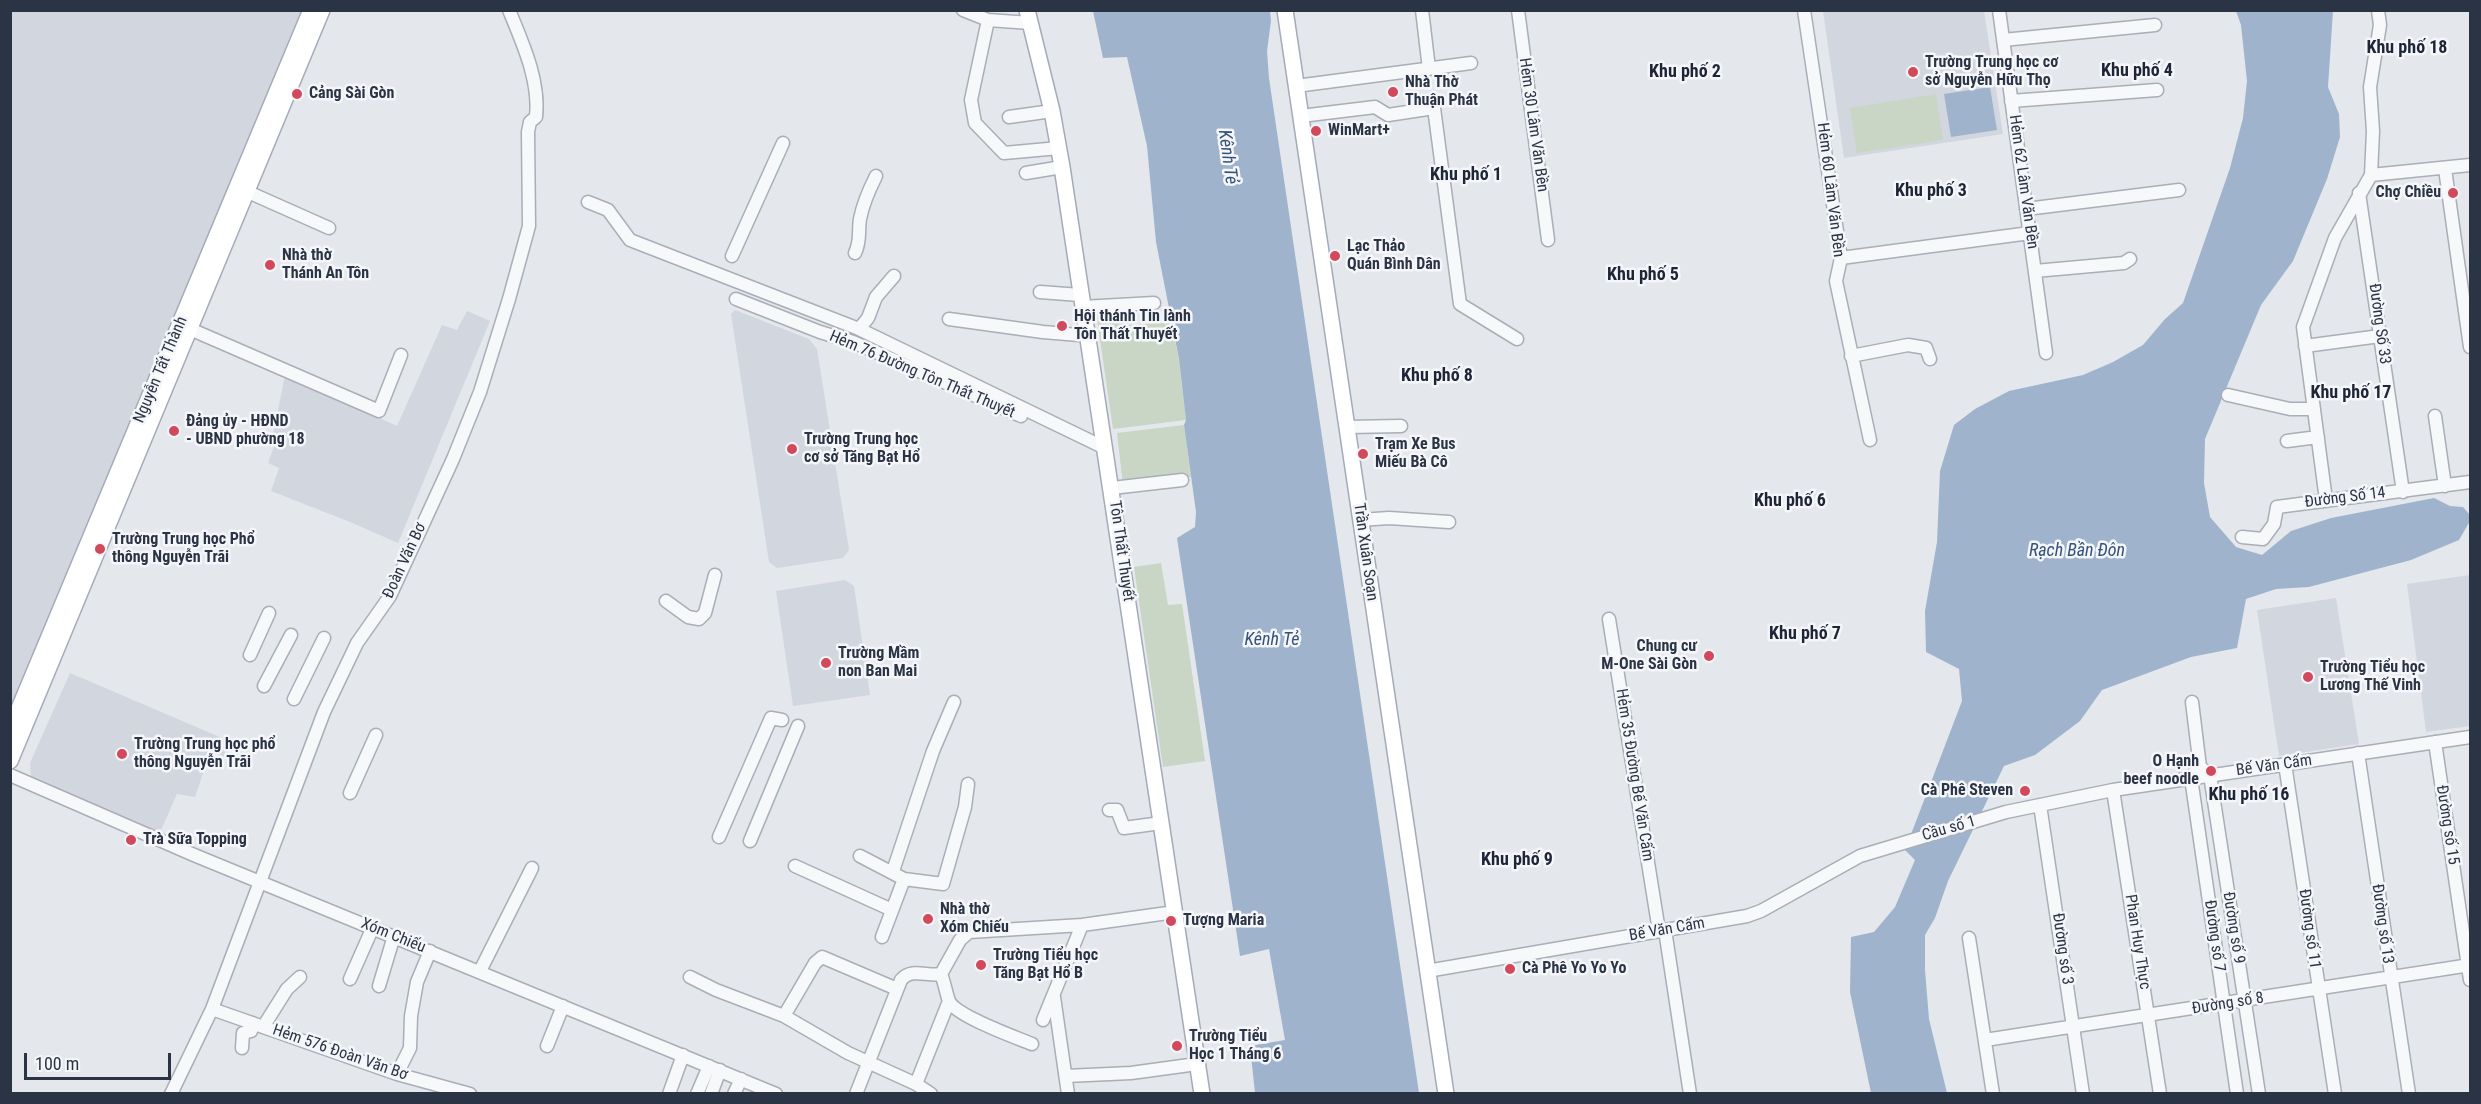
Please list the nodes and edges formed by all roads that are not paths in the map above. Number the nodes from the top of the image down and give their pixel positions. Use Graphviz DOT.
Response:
graph roads {
  1 [pos="311,10"];
  2 [pos="322,10"];
  3 [pos="509,10"];
  4 [pos="963,10"];
  5 [pos="1285,10"];
  6 [pos="1422,10"];
  7 [pos="1518,10"];
  8 [pos="1804,10"];
  9 [pos="1999,10"];
  10 [pos="2378,10"];
  11 [pos="1029,17"];
  12 [pos="988,20"];
  13 [pos="2155,25"];
  14 [pos="2003,40"];
  15 [pos="1471,63"];
  16 [pos="1429,69"];
  17 [pos="1296,86"];
  18 [pos="2157,90"];
  19 [pos="2012,101"];
  20 [pos="1052,111"];
  21 [pos="1300,116"];
  22 [pos="1009,117"];
  23 [pos="783,143"];
  24 [pos="1059,148"];
  25 [pos="2470,165"];
  26 [pos="1062,167"];
  27 [pos="2445,169"];
  28 [pos="1026,173"];
  29 [pos="2371,175"];
  30 [pos="876,176"];
  31 [pos="2179,190"];
  32 [pos="248,192"];
  33 [pos="2359,193"];
  34 [pos="588,202"];
  35 [pos="2026,209"];
  36 [pos="329,228"];
  37 [pos="2030,233"];
  38 [pos="1548,240"];
  39 [pos="855,253"];
  40 [pos="732,256"];
  41 [pos="1841,258"];
  42 [pos="2130,259"];
  43 [pos="2035,270"];
  44 [pos="894,276"];
  45 [pos="1040,292"];
  46 [pos="736,299"];
  47 [pos="1081,301"];
  48 [pos="1154,303"];
  49 [pos="949,319"];
  50 [pos="2469,327"];
  51 [pos="190,329"];
  52 [pos="859,329"];
  53 [pos="1086,334"];
  54 [pos="2380,336"];
  55 [pos="1517,339"];
  56 [pos="2305,346"];
  57 [pos="2470,346"];
  58 [pos="2046,353"];
  59 [pos="401,355"];
  60 [pos="1851,356"];
  61 [pos="1930,359"];
  62 [pos="2228,395"];
  63 [pos="2314,409"];
  64 [pos="2435,416"];
  65 [pos="1401,426"];
  66 [pos="1347,427"];
  67 [pos="2318,437"];
  68 [pos="1869,440"];
  69 [pos="2287,441"];
  70 [pos="1106,452"];
  71 [pos="1182,480"];
  72 [pos="2470,482"];
  73 [pos="2445,486"];
  74 [pos="1112,488"];
  75 [pos="2403,492"];
  76 [pos="2326,500"];
  77 [pos="1360,520"];
  78 [pos="1449,522"];
  79 [pos="2241,537"];
  80 [pos="715,575"];
  81 [pos="666,601"];
  82 [pos="269,613"];
  83 [pos="1609,619"];
  84 [pos="291,635"];
  85 [pos="324,638"];
  86 [pos="250,655"];
  87 [pos="264,686"];
  88 [pos="294,699"];
  89 [pos="954,702"];
  90 [pos="2192,702"];
  91 [pos="782,720"];
  92 [pos="798,726"];
  93 [pos="10,730"];
  94 [pos="376,735"];
  95 [pos="2470,736"];
  96 [pos="2434,742"];
  97 [pos="2358,753"];
  98 [pos="10,761"];
  99 [pos="2284,764"];
  100 [pos="2205,771"];
  101 [pos="10,775"];
  102 [pos="2191,778"];
  103 [pos="968,784"];
  104 [pos="2113,790"];
  105 [pos="350,793"];
  106 [pos="2040,805"];
  107 [pos="1109,810"];
  108 [pos="2006,812"];
  109 [pos="1161,823"];
  110 [pos="719,837"];
  111 [pos="750,841"];
  112 [pos="1892,845"];
  113 [pos="860,856"];
  114 [pos="795,866"];
  115 [pos="532,868"];
  116 [pos="892,871"];
  117 [pos="904,879"];
  118 [pos="261,882"];
  119 [pos="892,910"];
  120 [pos="1174,912"];
  121 [pos="1082,925"];
  122 [pos="373,927"];
  123 [pos="1662,930"];
  124 [pos="394,936"];
  125 [pos="882,937"];
  126 [pos="1969,938"];
  127 [pos="430,951"];
  128 [pos="2469,965"];
  129 [pos="480,971"];
  130 [pos="1427,971"];
  131 [pos="941,974"];
  132 [pos="300,977"];
  133 [pos="690,977"];
  134 [pos="2390,978"];
  135 [pos="350,979"];
  136 [pos="2470,980"];
  137 [pos="380,986"];
  138 [pos="897,989"];
  139 [pos="2318,990"];
  140 [pos="1054,997"];
  141 [pos="949,1001"];
  142 [pos="2245,1001"];
  143 [pos="2223,1004"];
  144 [pos="563,1006"];
  145 [pos="212,1009"];
  146 [pos="784,1016"];
  147 [pos="2149,1016"];
  148 [pos="1043,1020"];
  149 [pos="258,1025"];
  150 [pos="2073,1027"];
  151 [pos="1985,1040"];
  152 [pos="1032,1044"];
  153 [pos="547,1046"];
  154 [pos="242,1048"];
  155 [pos="683,1055"];
  156 [pos="868,1061"];
  157 [pos="1197,1064"];
  158 [pos="714,1068"];
  159 [pos="397,1074"];
  160 [pos="1066,1076"];
  161 [pos="741,1079"];
  162 [pos="916,1084"];
  163 [pos="175,1092"];
  164 [pos="470,1094"];
  165 [pos="669,1094"];
  166 [pos="697,1094"];
  167 [pos="711,1094"];
  168 [pos="734,1094"];
  169 [pos="776,1094"];
  170 [pos="856,1094"];
  171 [pos="931,1094"];
  172 [pos="1068,1094"];
  173 [pos="1202,1094"];
  174 [pos="1446,1094"];
  175 [pos="1690,1094"];
  176 [pos="1993,1094"];
  177 [pos="2082,1094"];
  178 [pos="2160,1094"];
  179 [pos="2237,1094"];
  180 [pos="2259,1094"];
  181 [pos="2335,1094"];
  182 [pos="2409,1094"];
  1 -- 93 [label="main road, Nguyễn Tất Thành"];
  2 -- 32 [label="main road, Nguyễn Tất Thành"];
  3 -- 118 [label="street, Đoàn Văn Bơ"];
  4 -- 12 [label="street"];
  5 -- 17 [label="main road, Trần Xuân Soạn"];
  6 -- 16 [label="street"];
  7 -- 38 [label="street, Hẻm 30 Lâm Văn Bền"];
  8 -- 41 [label="street, Hẻm 60 Lâm Văn Bền"];
  9 -- 14 [label="street, Hẻm 62 Lâm Văn Bền"];
  10 -- 29 [label="street"];
  11 -- 12 [label="street"];
  11 -- 20 [label="main road, Tôn Thất Thuyết"];
  12 -- 24 [label="street"];
  13 -- 14 [label="street"];
  14 -- 19 [label="street, Hẻm 62 Lâm Văn Bền"];
  15 -- 16 [label="street"];
  16 -- 17 [label="street"];
  17 -- 21 [label="main road, Trần Xuân Soạn"];
  18 -- 19 [label="street"];
  19 -- 35 [label="street, Hẻm 62 Lâm Văn Bền"];
  20 -- 22 [label="street"];
  20 -- 24 [label="main road, Tôn Thất Thuyết"];
  21 -- 55 [label="street"];
  21 -- 66 [label="main road, Trần Xuân Soạn"];
  23 -- 40 [label="street"];
  24 -- 26 [label="main road, Tôn Thất Thuyết"];
  25 -- 27 [label="street"];
  26 -- 28 [label="street"];
  26 -- 47 [label="main road, Tôn Thất Thuyết"];
  27 -- 29 [label="street"];
  27 -- 50 [label="street"];
  29 -- 33 [label="street"];
  30 -- 39 [label="street"];
  31 -- 35 [label="street"];
  32 -- 36 [label="street"];
  32 -- 51 [label="main road, Nguyễn Tất Thành"];
  33 -- 54 [label="street, Đường Số 33"];
  33 -- 56 [label="street"];
  34 -- 52 [label="street"];
  35 -- 37 [label="street, Hẻm 62 Lâm Văn Bền"];
  37 -- 41 [label="street"];
  37 -- 43 [label="street, Hẻm 62 Lâm Văn Bền"];
  41 -- 60 [label="street, Hẻm 60 Lâm Văn Bền"];
  42 -- 43 [label="street"];
  43 -- 58 [label="street, Hẻm 62 Lâm Văn Bền"];
  44 -- 52 [label="street"];
  45 -- 47 [label="street"];
  46 -- 70 [label="street, Hẻm 76 Đường Tôn Thất Thuyết"];
  47 -- 48 [label="street"];
  47 -- 53 [label="main road, Tôn Thất Thuyết"];
  49 -- 53 [label="street"];
  50 -- 57 [label="street"];
  51 -- 59 [label="street"];
  51 -- 98 [label="main road, Nguyễn Tất Thành"];
  52 -- 70 [label="street"];
  53 -- 70 [label="main road, Tôn Thất Thuyết"];
  54 -- 56 [label="street"];
  54 -- 75 [label="street, Đường Số 33"];
  56 -- 63 [label="street"];
  60 -- 61 [label="street"];
  60 -- 68 [label="street, Hẻm 60 Lâm Văn Bền"];
  62 -- 63 [label="street"];
  63 -- 67 [label="street"];
  64 -- 73 [label="street"];
  65 -- 66 [label="street"];
  66 -- 77 [label="main road, Trần Xuân Soạn"];
  67 -- 69 [label="street"];
  67 -- 76 [label="street"];
  70 -- 74 [label="main road, Tôn Thất Thuyết"];
  71 -- 74 [label="street"];
  72 -- 73 [label="street, Đường Số 14"];
  73 -- 75 [label="street, Đường Số 14"];
  74 -- 109 [label="main road, Tôn Thất Thuyết"];
  75 -- 76 [label="street, Đường Số 14"];
  76 -- 79 [label="street, Đường Số 14"];
  77 -- 78 [label="street"];
  77 -- 130 [label="main road, Trần Xuân Soạn"];
  80 -- 81 [label="street"];
  82 -- 86 [label="street"];
  83 -- 123 [label="street, Hẻm 35 Đường Bế Văn Cấm"];
  84 -- 87 [label="street"];
  85 -- 88 [label="street"];
  89 -- 116 [label="street"];
  90 -- 100 [label="street, Đường số 9"];
  91 -- 110 [label="street"];
  92 -- 111 [label="street"];
  94 -- 105 [label="street"];
  95 -- 96 [label="street, Bế Văn Cấm"];
  96 -- 97 [label="street, Bế Văn Cấm"];
  96 -- 128 [label="street, Đường số 15"];
  97 -- 99 [label="street, Bế Văn Cấm"];
  97 -- 134 [label="street, Đường số 13"];
  99 -- 100 [label="street, Bế Văn Cấm"];
  99 -- 139 [label="street, Đường số 11"];
  100 -- 102 [label="street, Bế Văn Cấm"];
  100 -- 142 [label="street, Đường số 9"];
  101 -- 118 [label="street, Xóm Chiếu"];
  102 -- 104 [label="street, Bế Văn Cấm"];
  102 -- 143 [label="street, Đường số 7"];
  103 -- 117 [label="street"];
  104 -- 106 [label="street, Bế Văn Cấm"];
  104 -- 147 [label="street, Phan Huy Thực"];
  106 -- 108 [label="street, Bế Văn Cấm"];
  106 -- 150 [label="street, Đường số 3"];
  107 -- 109 [label="street"];
  108 -- 112 [label="street, Cầu số 1"];
  109 -- 120 [label="main road, Tôn Thất Thuyết"];
  112 -- 123 [label="street, Bế Văn Cấm"];
  113 -- 116 [label="street"];
  114 -- 119 [label="street"];
  115 -- 129 [label="street"];
  116 -- 117 [label="street"];
  117 -- 119 [label="street"];
  118 -- 122 [label="street, Xóm Chiếu"];
  118 -- 145 [label="street, Đoàn Văn Bơ"];
  119 -- 125 [label="street"];
  120 -- 121 [label="street"];
  120 -- 157 [label="main road, Tôn Thất Thuyết"];
  121 -- 131 [label="street"];
  121 -- 140 [label="street"];
  122 -- 124 [label="street, Xóm Chiếu"];
  122 -- 135 [label="street"];
  123 -- 130 [label="street, Bế Văn Cấm"];
  123 -- 175 [label="street, Hẻm 35 Đường Bế Văn Cấm"];
  124 -- 127 [label="street, Xóm Chiếu"];
  124 -- 137 [label="street"];
  126 -- 151 [label="street"];
  127 -- 129 [label="street, Xóm Chiếu"];
  127 -- 159 [label="street"];
  128 -- 134 [label="street, Đường số 8"];
  128 -- 136 [label="street, Đường số 15"];
  129 -- 144 [label="street, Xóm Chiếu"];
  130 -- 174 [label="main road, Trần Xuân Soạn"];
  131 -- 138 [label="street"];
  131 -- 141 [label="street"];
  132 -- 149 [label="street"];
  133 -- 146 [label="street"];
  134 -- 139 [label="street, Đường số 8"];
  134 -- 182 [label="street, Đường số 13"];
  138 -- 146 [label="street"];
  138 -- 156 [label="street"];
  139 -- 142 [label="street, Đường số 8"];
  139 -- 181 [label="street, Đường số 11"];
  140 -- 148 [label="street"];
  140 -- 160 [label="street"];
  141 -- 152 [label="street"];
  141 -- 162 [label="street"];
  142 -- 143 [label="street, Đường số 8"];
  142 -- 180 [label="street, Đường số 9"];
  143 -- 147 [label="street, Đường số 8"];
  143 -- 179 [label="street, Đường số 7"];
  144 -- 153 [label="street"];
  144 -- 155 [label="street, Xóm Chiếu"];
  145 -- 149 [label="street, Hẻm 576 Đoàn Văn Bơ"];
  145 -- 163 [label="street, Đoàn Văn Bơ"];
  146 -- 156 [label="street"];
  147 -- 150 [label="street, Đường số 8"];
  147 -- 178 [label="street, Phan Huy Thực"];
  149 -- 154 [label="street"];
  149 -- 159 [label="street, Hẻm 576 Đoàn Văn Bơ"];
  150 -- 151 [label="street, Đường số 8"];
  150 -- 177 [label="street, Đường số 3"];
  151 -- 176 [label="street"];
  155 -- 158 [label="street, Xóm Chiếu"];
  155 -- 165 [label="street"];
  156 -- 162 [label="street"];
  156 -- 170 [label="street"];
  157 -- 160 [label="street"];
  157 -- 173 [label="main road, Tôn Thất Thuyết"];
  158 -- 161 [label="street, Xóm Chiếu"];
  158 -- 166 [label="street"];
  158 -- 167 [label="street"];
  159 -- 164 [label="street, Hẻm 576 Đoàn Văn Bơ"];
  160 -- 172 [label="street"];
  161 -- 168 [label="street"];
  161 -- 169 [label="street, Xóm Chiếu"];
  162 -- 171 [label="street"];
}
